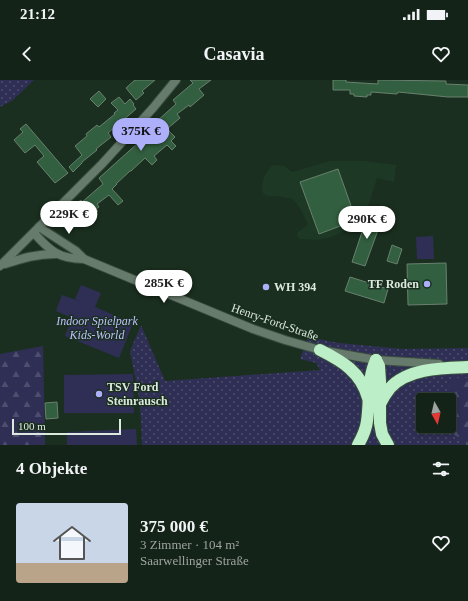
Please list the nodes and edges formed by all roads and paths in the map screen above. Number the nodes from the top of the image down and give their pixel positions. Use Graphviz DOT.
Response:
graph roads {
  1 [pos="176,80"];
  2 [pos="36,230"];
  3 [pos="56,254"];
  4 [pos="84,259"];
  5 [pos="1,265"];
  6 [pos="320,350"];
  7 [pos="376,360"];
  8 [pos="468,366"];
  9 [pos="374,403"];
  10 [pos="358,445"];
  11 [pos="388,445"];
  1 -- 2 [label="street"];
  2 -- 3 [label="street, Henry-Ford-Straße"];
  2 -- 4 [label="street, Henry-Ford-Straße"];
  2 -- 5 [label="street"];
  3 -- 4 [label="street, Henry-Ford-Straße"];
  3 -- 5 [label="street"];
  4 -- 6 [label="street, Henry-Ford-Straße"];
  6 -- 7 [label="street, Henry-Ford-Straße"];
  6 -- 9 [label="highway"];
  7 -- 8 [label="street, Henry-Ford-Straße"];
  7 -- 9 [label="highway"];
  8 -- 9 [label="highway"];
  9 -- 10 [label="highway"];
  9 -- 11 [label="highway"];
}
